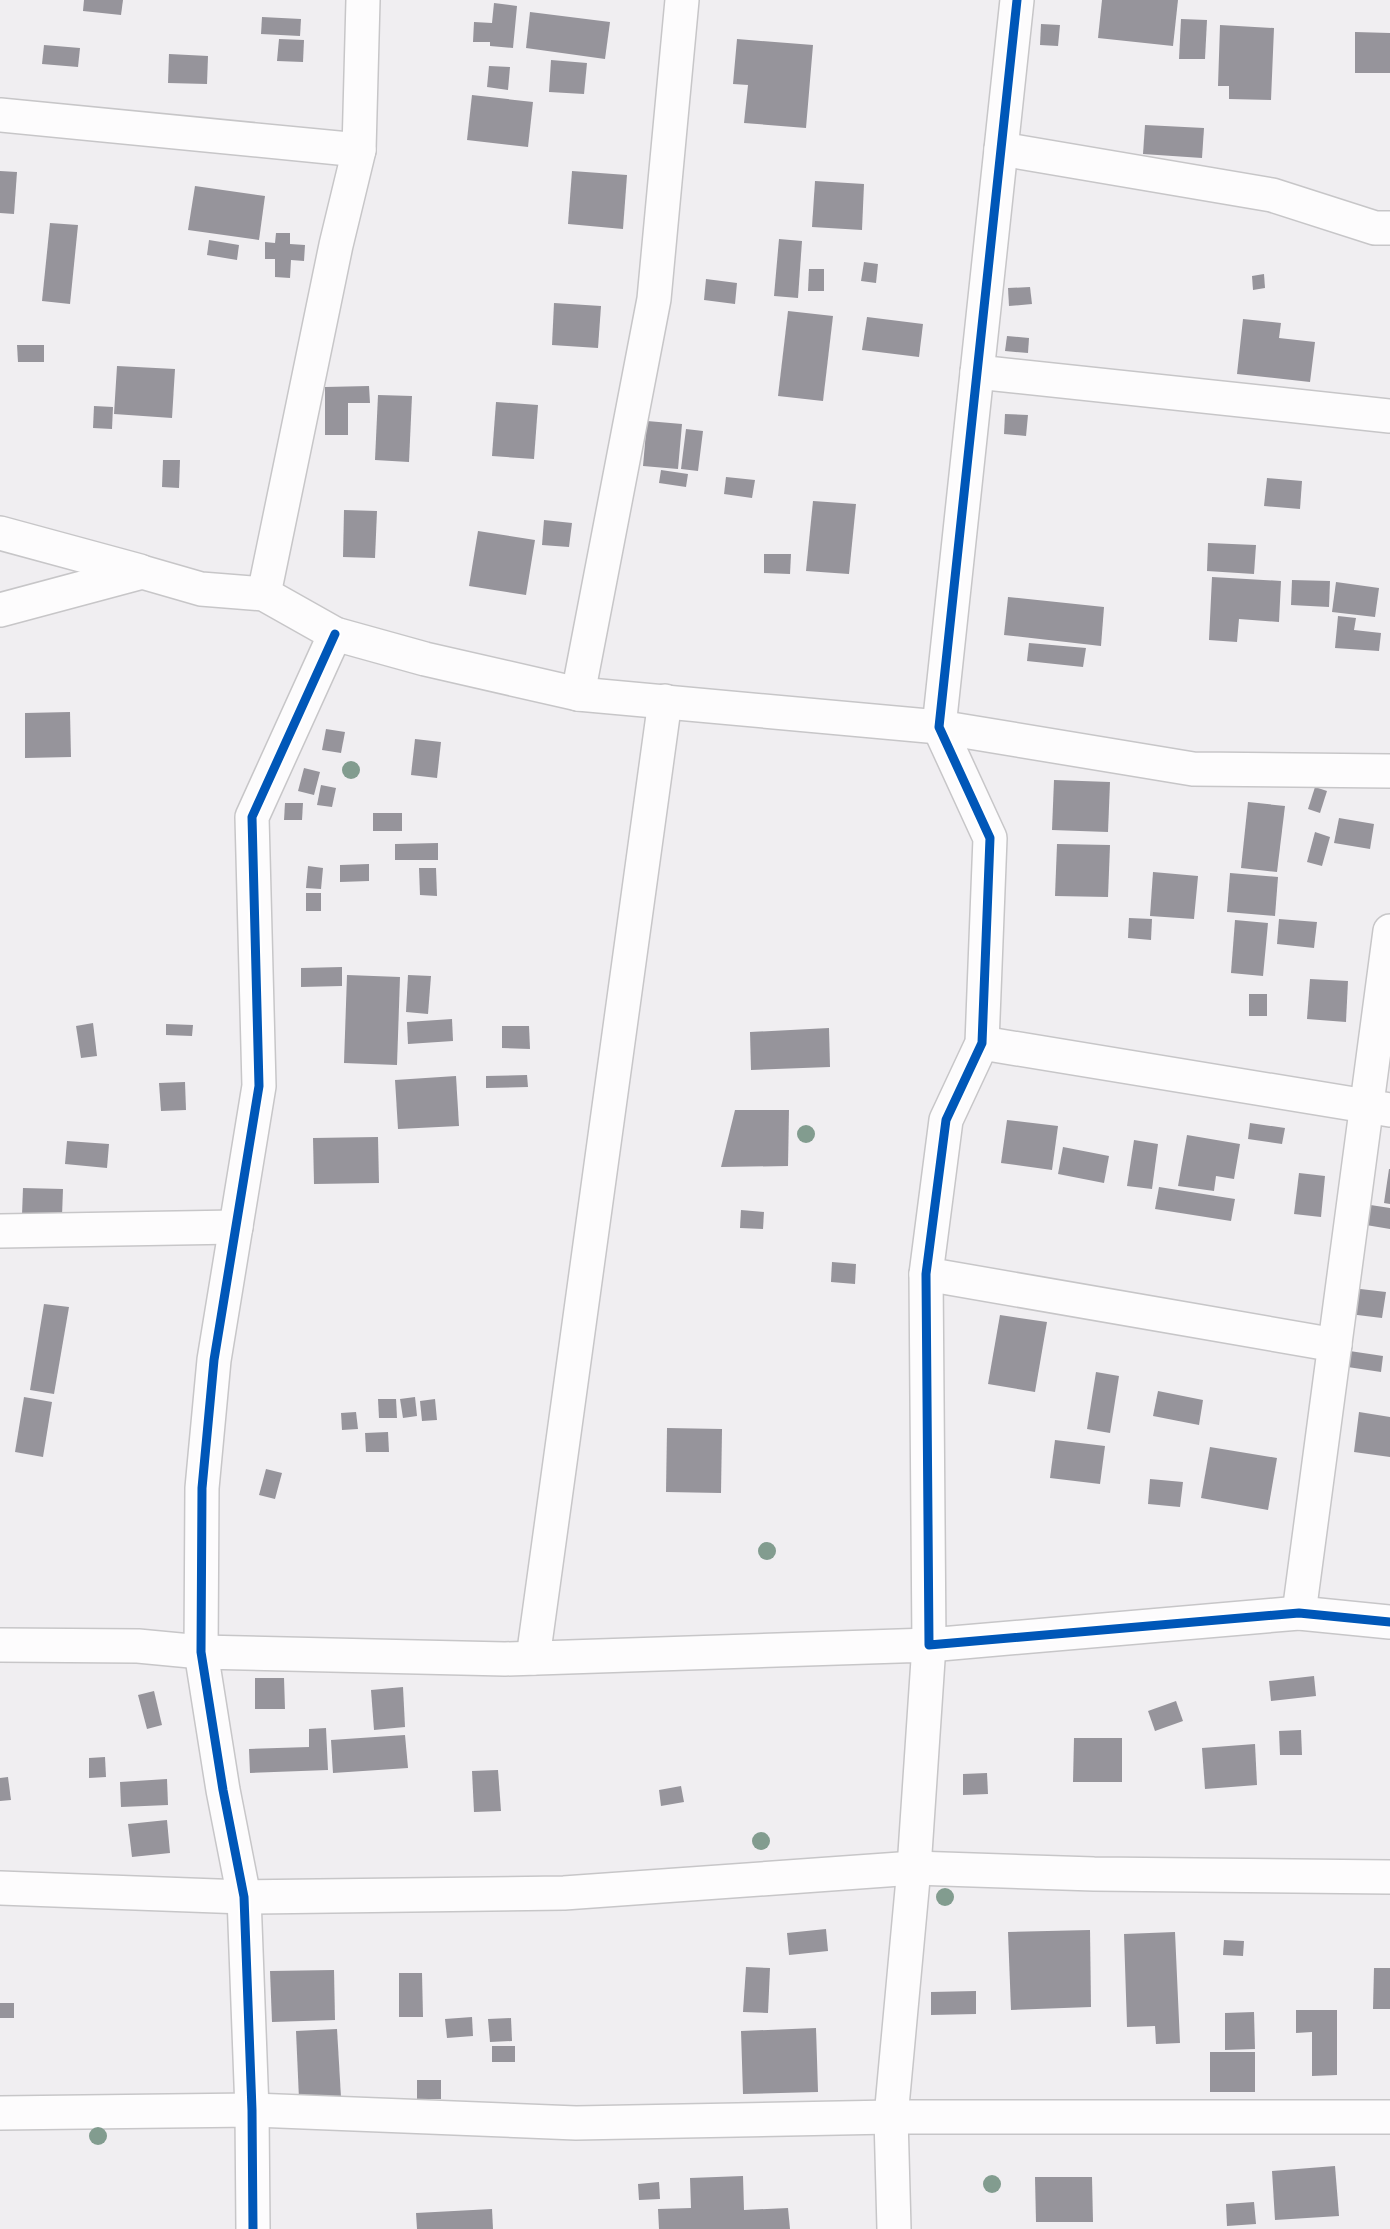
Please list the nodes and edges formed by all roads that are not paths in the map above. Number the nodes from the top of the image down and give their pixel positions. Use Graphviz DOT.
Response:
graph roads {
  1 [pos="363,0"];
  2 [pos="682,0"];
  3 [pos="1017,0"];
  4 [pos="0,115"];
  5 [pos="1001,149"];
  6 [pos="359,150"];
  7 [pos="1390,228"];
  8 [pos="977,372"];
  9 [pos="1390,416"];
  10 [pos="0,533"];
  11 [pos="142,572"];
  12 [pos="264,594"];
  13 [pos="0,610"];
  14 [pos="335,634"];
  15 [pos="578,693"];
  16 [pos="665,701"];
  17 [pos="939,726"];
  18 [pos="1390,771"];
  19 [pos="1390,932"];
  20 [pos="982,1044"];
  21 [pos="1378,1108"];
  22 [pos="236,1227"];
  23 [pos="0,1231"];
  24 [pos="927,1274"];
  25 [pos="1335,1345"];
  26 [pos="1299,1613"];
  27 [pos="1390,1622"];
  28 [pos="0,1645"];
  29 [pos="929,1645"];
  30 [pos="201,1652"];
  31 [pos="533,1658"];
  32 [pos="914,1868"];
  33 [pos="1390,1877"];
  34 [pos="0,1888"];
  35 [pos="244,1897"];
  36 [pos="252,2110"];
  37 [pos="0,2113"];
  38 [pos="891,2117"];
  39 [pos="1390,2117"];
  40 [pos="253,2229"];
  41 [pos="894,2229"];
  1 -- 6 [label="street"];
  2 -- 15 [label="street"];
  3 -- 5 [label="street"];
  4 -- 6 [label="street"];
  5 -- 7 [label="street"];
  5 -- 8 [label="street"];
  6 -- 12 [label="street"];
  8 -- 9 [label="street"];
  8 -- 17 [label="street"];
  10 -- 11 [label="street"];
  11 -- 12 [label="street"];
  11 -- 13 [label="street"];
  12 -- 14 [label="street"];
  14 -- 15 [label="street"];
  14 -- 22 [label="street"];
  15 -- 16 [label="street"];
  16 -- 17 [label="street"];
  16 -- 31 [label="street"];
  17 -- 18 [label="street"];
  17 -- 20 [label="street"];
  19 -- 21 [label="street"];
  20 -- 21 [label="street"];
  20 -- 24 [label="street"];
  21 -- 25 [label="street"];
  22 -- 23 [label="street"];
  22 -- 30 [label="street"];
  24 -- 25 [label="street"];
  24 -- 29 [label="street"];
  25 -- 26 [label="street"];
  26 -- 27 [label="street"];
  26 -- 29 [label="street"];
  28 -- 30 [label="street"];
  29 -- 31 [label="street"];
  29 -- 32 [label="street"];
  30 -- 31 [label="street"];
  30 -- 35 [label="street"];
  32 -- 33 [label="street"];
  32 -- 35 [label="street"];
  32 -- 38 [label="street"];
  34 -- 35 [label="street"];
  35 -- 36 [label="street"];
  36 -- 37 [label="street"];
  36 -- 38 [label="street"];
  36 -- 40 [label="street"];
  38 -- 39 [label="street"];
  38 -- 41 [label="street"];
}
